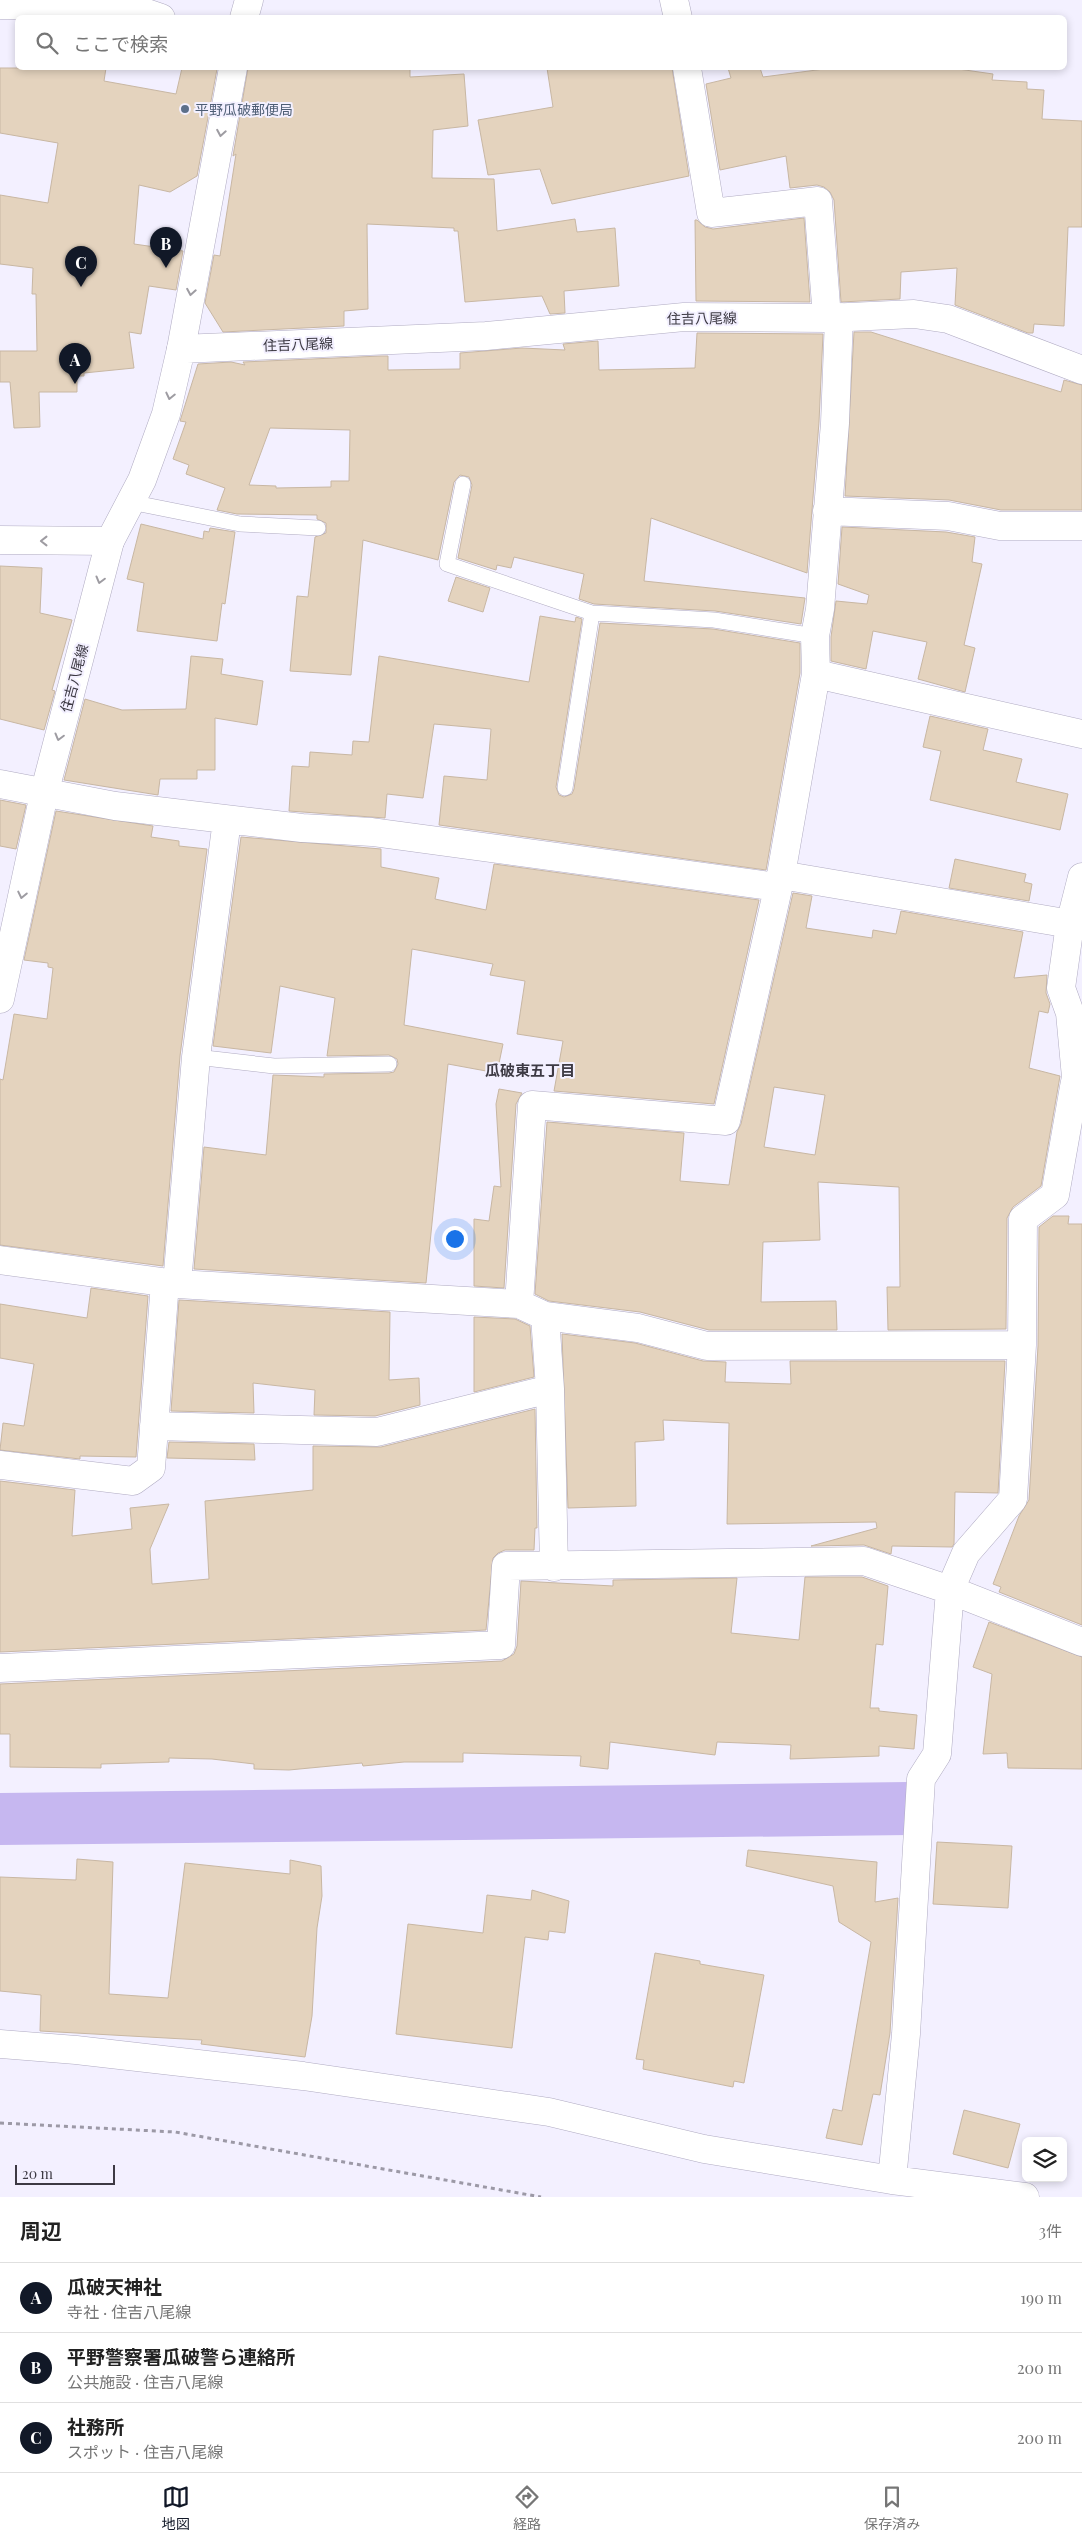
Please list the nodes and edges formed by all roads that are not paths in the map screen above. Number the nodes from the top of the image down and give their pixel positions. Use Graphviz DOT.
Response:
graph roads {
  1 [pos="249,0"];
  2 [pos="674,0"];
  3 [pos="0,5"];
  4 [pos="152,15"];
  5 [pos="245,15"];
  6 [pos="677,15"];
  7 [pos="233,70"];
  8 [pos="687,70"];
  9 [pos="833,318"];
  10 [pos="181,349"];
  11 [pos="1082,370"];
  12 [pos="463,484"];
  13 [pos="130,502"];
  14 [pos="827,511"];
  15 [pos="1082,526"];
  16 [pos="318,528"];
  17 [pos="0,540"];
  18 [pos="110,541"];
  19 [pos="592,613"];
  20 [pos="815,636"];
  21 [pos="816,674"];
  22 [pos="1082,734"];
  23 [pos="0,784"];
  24 [pos="565,788"];
  25 [pos="44,794"];
  26 [pos="227,820"];
  27 [pos="1082,877"];
  28 [pos="779,881"];
  29 [pos="1076,925"];
  30 [pos="0,999"];
  31 [pos="196,1057"];
  32 [pos="389,1064"];
  33 [pos="1078,1088"];
  34 [pos="0,1260"];
  35 [pos="171,1283"];
  36 [pos="519,1304"];
  37 [pos="545,1316"];
  38 [pos="1022,1345"];
  39 [pos="550,1389"];
  40 [pos="154,1426"];
  41 [pos="0,1465"];
  42 [pos="554,1567"];
  43 [pos="950,1590"];
  44 [pos="1082,1642"];
  45 [pos="0,1668"];
  46 [pos="0,2044"];
  47 [pos="892,2180"];
  48 [pos="1025,2197"];
  1 -- 5 [label="street"];
  2 -- 6 [label="street"];
  3 -- 4 [label="street"];
  7 -- 10 [label="street, one-way"];
  8 -- 9 [label="street"];
  9 -- 10 [label="street, 住吉八尾線"];
  9 -- 11 [label="street, 住吉八尾線"];
  9 -- 14 [label="street"];
  10 -- 13 [label="street, 住吉八尾線, one-way"];
  12 -- 19 [label="lane"];
  13 -- 16 [label="lane"];
  13 -- 18 [label="street, 住吉八尾線"];
  14 -- 15 [label="street"];
  14 -- 20 [label="street"];
  18 -- 17 [label="street, one-way"];
  18 -- 25 [label="street, 住吉八尾線, one-way"];
  19 -- 20 [label="lane"];
  19 -- 24 [label="lane"];
  20 -- 21 [label="street"];
  21 -- 22 [label="street"];
  21 -- 28 [label="street"];
  23 -- 25 [label="street"];
  25 -- 26 [label="street"];
  25 -- 30 [label="street, 住吉八尾線, one-way"];
  26 -- 28 [label="street"];
  26 -- 31 [label="street"];
  27 -- 29 [label="street"];
  28 -- 29 [label="street"];
  28 -- 36 [label="street"];
  29 -- 33 [label="street"];
  31 -- 32 [label="lane"];
  31 -- 35 [label="street"];
  33 -- 38 [label="street"];
  34 -- 35 [label="street"];
  35 -- 36 [label="street"];
  35 -- 40 [label="street"];
  36 -- 37 [label="street"];
  37 -- 38 [label="street"];
  37 -- 39 [label="street"];
  38 -- 43 [label="street"];
  39 -- 40 [label="street"];
  39 -- 42 [label="street"];
  40 -- 41 [label="street"];
  42 -- 43 [label="street"];
  42 -- 45 [label="street"];
  43 -- 44 [label="street"];
  43 -- 47 [label="street"];
  46 -- 47 [label="street"];
  47 -- 48 [label="street"];
}
